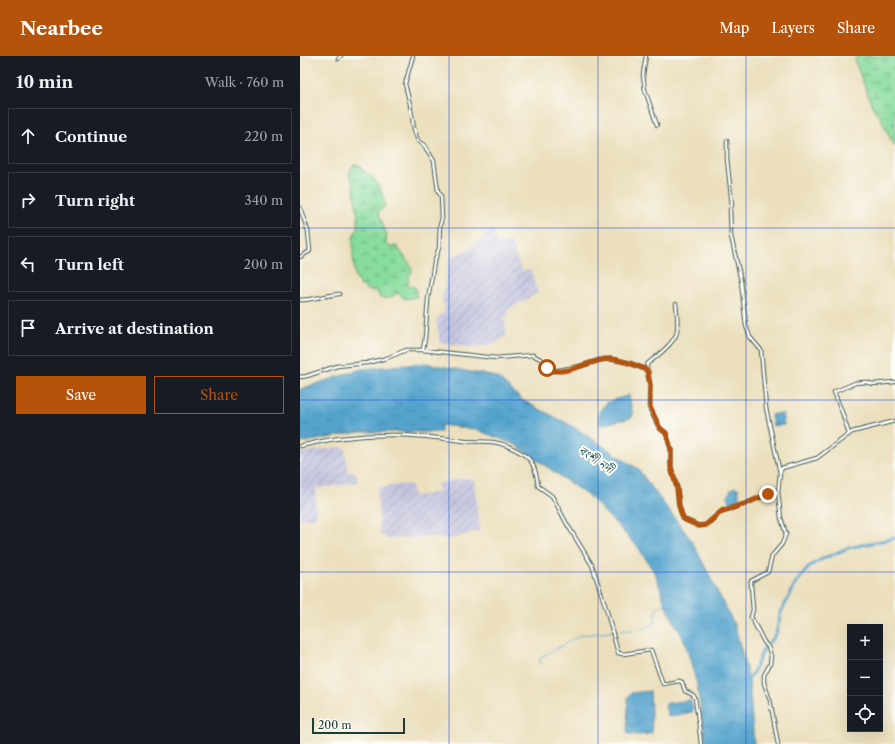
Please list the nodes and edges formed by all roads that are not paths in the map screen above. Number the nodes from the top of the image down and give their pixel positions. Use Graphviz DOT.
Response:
graph roads {
  1 [pos="413,56"];
  2 [pos="646,56"];
  3 [pos="657,125"];
  4 [pos="727,141"];
  5 [pos="300,208"];
  6 [pos="300,257"];
  7 [pos="340,294"];
  8 [pos="300,300"];
  9 [pos="676,304"];
  10 [pos="423,350"];
  11 [pos="647,370"];
  12 [pos="300,377"];
  13 [pos="895,382"];
  14 [pos="895,421"];
  15 [pos="849,434"];
  16 [pos="300,446"];
  17 [pos="780,473"];
  18 [pos="778,492"];
  19 [pos="701,744"];
  20 [pos="778,744"];
  1 -- 10 [label="street"];
  2 -- 3 [label="street"];
  4 -- 17 [label="street"];
  5 -- 6 [label="street"];
  7 -- 8 [label="street"];
  9 -- 11 [label="street"];
  10 -- 11 [label="street"];
  10 -- 12 [label="street"];
  11 -- 18 [label="street"];
  13 -- 15 [label="street"];
  14 -- 15 [label="street"];
  15 -- 17 [label="street"];
  16 -- 19 [label="street"];
  17 -- 18 [label="street"];
  18 -- 20 [label="street"];
}
